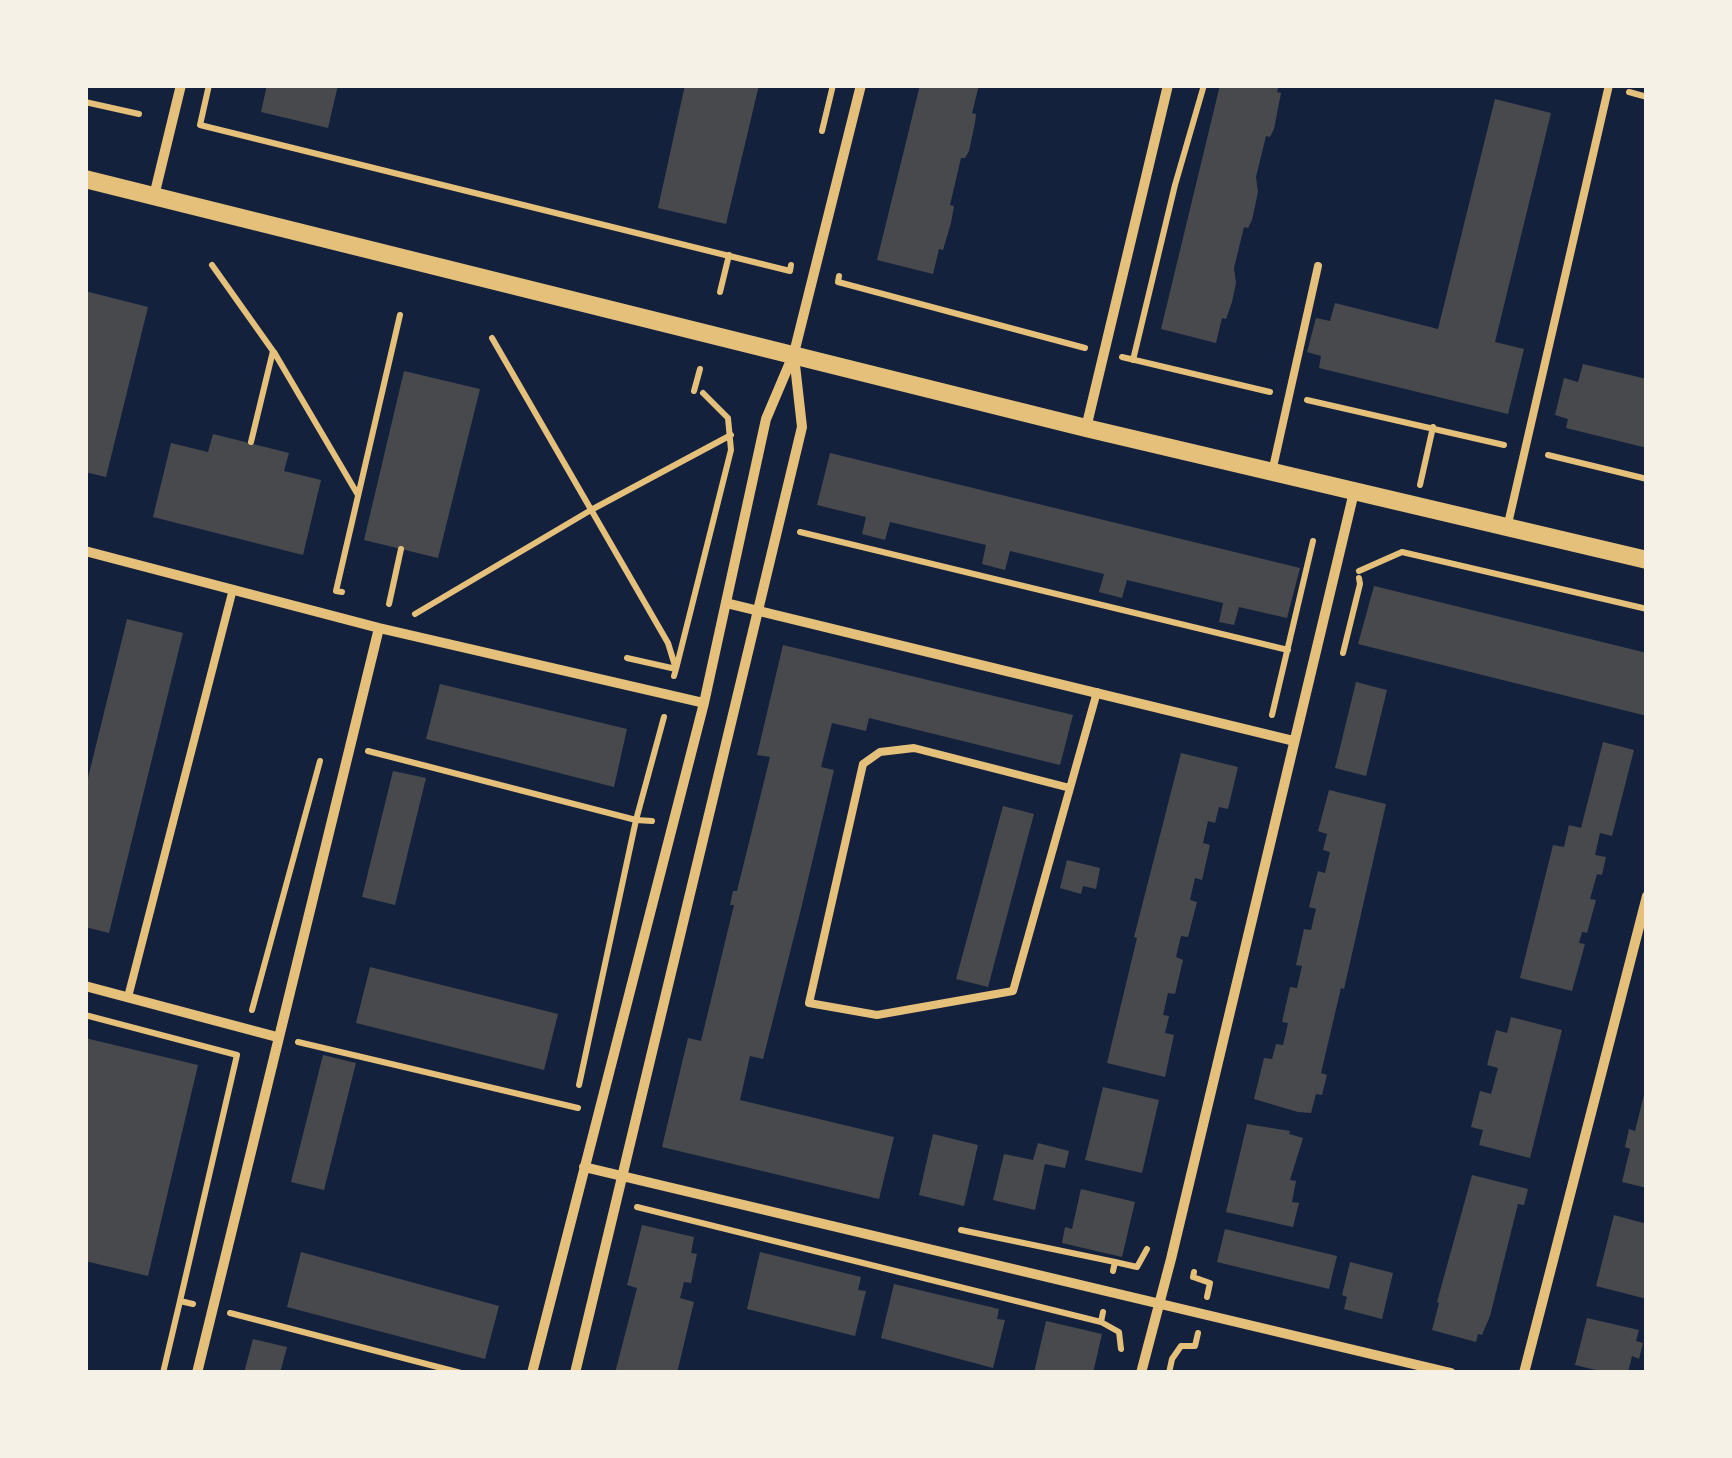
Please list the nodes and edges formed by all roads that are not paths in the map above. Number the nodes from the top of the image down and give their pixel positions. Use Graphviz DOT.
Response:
graph roads {
  1 [pos="181,85"];
  2 [pos="861,85"];
  3 [pos="1168,85"];
  4 [pos="1609,85"];
  5 [pos="85,179"];
  6 [pos="154,196"];
  7 [pos="1318,266"];
  8 [pos="794,353"];
  9 [pos="1086,428"];
  10 [pos="1272,472"];
  11 [pos="1354,492"];
  12 [pos="1507,528"];
  13 [pos="85,551"];
  14 [pos="1647,560"];
  15 [pos="234,588"];
  16 [pos="726,603"];
  17 [pos="759,610"];
  18 [pos="379,628"];
  19 [pos="1097,692"];
  20 [pos="704,702"];
  21 [pos="1294,741"];
  22 [pos="1070,788"];
  23 [pos="1647,896"];
  24 [pos="85,986"];
  25 [pos="128,997"];
  26 [pos="277,1037"];
  27 [pos="584,1167"];
  28 [pos="623,1176"];
  29 [pos="1159,1302"];
  30 [pos="198,1373"];
  31 [pos="532,1373"];
  32 [pos="575,1373"];
  33 [pos="1141,1373"];
  34 [pos="1451,1373"];
  35 [pos="1524,1373"];
  1 -- 6 [label="street"];
  2 -- 8 [label="street"];
  3 -- 9 [label="street"];
  4 -- 12 [label="lane"];
  5 -- 6 [label="street"];
  6 -- 8 [label="street"];
  7 -- 10 [label="lane"];
  8 -- 9 [label="street"];
  8 -- 16 [label="street"];
  8 -- 17 [label="street"];
  9 -- 10 [label="street"];
  10 -- 11 [label="street"];
  11 -- 12 [label="street"];
  11 -- 21 [label="street"];
  12 -- 14 [label="street"];
  13 -- 15 [label="street"];
  15 -- 18 [label="street"];
  15 -- 25 [label="lane"];
  16 -- 17 [label="street"];
  16 -- 20 [label="street"];
  17 -- 19 [label="street"];
  17 -- 28 [label="street"];
  18 -- 20 [label="street"];
  18 -- 26 [label="street"];
  19 -- 21 [label="street"];
  19 -- 22 [label="lane"];
  20 -- 27 [label="street"];
  21 -- 29 [label="street"];
  22 -- 22 [label="lane"];
  23 -- 35 [label="street"];
  24 -- 25 [label="street"];
  25 -- 26 [label="street"];
  26 -- 30 [label="street"];
  27 -- 28 [label="street"];
  27 -- 31 [label="street"];
  28 -- 29 [label="street"];
  28 -- 32 [label="street"];
  29 -- 33 [label="street"];
  29 -- 34 [label="street"];
}
